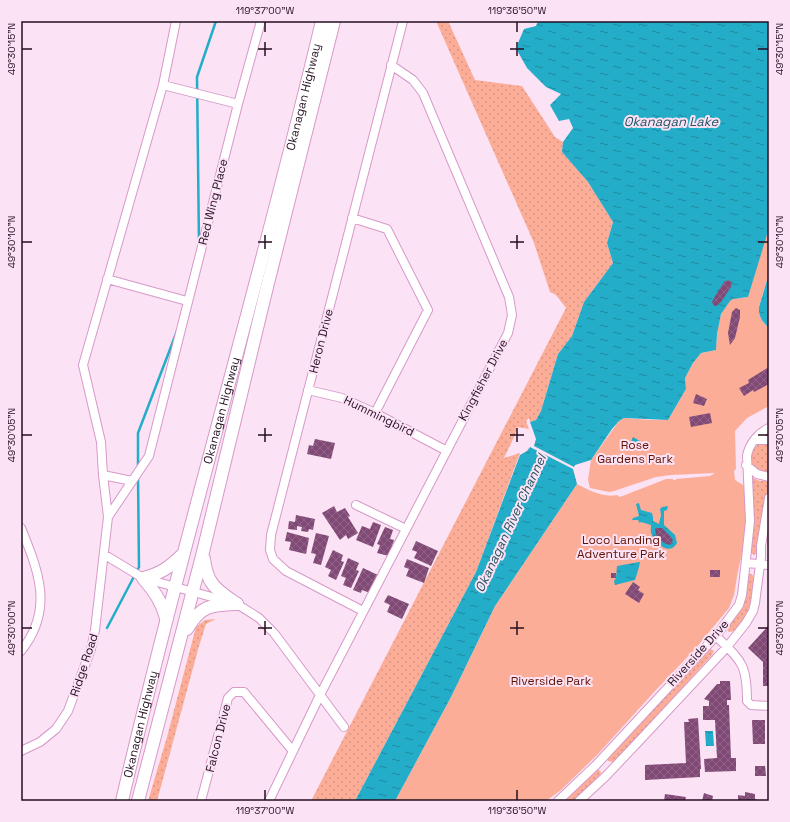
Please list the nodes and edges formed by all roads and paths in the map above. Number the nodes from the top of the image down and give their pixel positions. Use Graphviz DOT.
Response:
graph roads {
  1 [pos="176,21"];
  2 [pos="261,21"];
  3 [pos="322,21"];
  4 [pos="334,21"];
  5 [pos="403,21"];
  6 [pos="391,65"];
  7 [pos="163,86"];
  8 [pos="238,104"];
  9 [pos="352,218"];
  10 [pos="107,279"];
  11 [pos="187,300"];
  12 [pos="308,390"];
  13 [pos="375,413"];
  14 [pos="769,428"];
  15 [pos="755,440"];
  16 [pos="769,440"];
  17 [pos="447,451"];
  18 [pos="746,465"];
  19 [pos="102,474"];
  20 [pos="769,477"];
  21 [pos="132,481"];
  22 [pos="769,498"];
  23 [pos="356,505"];
  24 [pos="108,517"];
  25 [pos="21,528"];
  26 [pos="406,529"];
  27 [pos="203,552"];
  28 [pos="105,555"];
  29 [pos="182,555"];
  30 [pos="746,563"];
  31 [pos="765,565"];
  32 [pos="143,578"];
  33 [pos="174,587"];
  34 [pos="193,592"];
  35 [pos="237,604"];
  36 [pos="363,612"];
  37 [pos="166,619"];
  38 [pos="182,636"];
  39 [pos="716,636"];
  40 [pos="727,647"];
  41 [pos="21,651"];
  42 [pos="320,695"];
  43 [pos="769,706"];
  44 [pos="344,726"];
  45 [pos="292,750"];
  46 [pos="21,751"];
  47 [pos="122,801"];
  48 [pos="138,801"];
  49 [pos="201,801"];
  50 [pos="269,801"];
  51 [pos="558,801"];
  52 [pos="579,801"];
  1 -- 7 [label="street"];
  2 -- 8 [label="street, Red Wing Place"];
  3 -- 29 [label="highway, Okanagan Highway"];
  4 -- 27 [label="highway, Okanagan Highway"];
  5 -- 6 [label="street, Heron Drive"];
  6 -- 9 [label="street, Heron Drive"];
  6 -- 17 [label="street, Kingfisher Drive"];
  7 -- 8 [label="street"];
  7 -- 10 [label="street"];
  8 -- 11 [label="street, Red Wing Place"];
  9 -- 12 [label="street, Heron Drive"];
  9 -- 13 [label="street"];
  10 -- 11 [label="street"];
  10 -- 19 [label="street"];
  11 -- 21 [label="street, Red Wing Place"];
  12 -- 13 [label="street, Hummingbird"];
  12 -- 36 [label="street, Heron Drive"];
  13 -- 17 [label="street, Hummingbird"];
  14 -- 15 [label="street"];
  15 -- 16 [label="street"];
  15 -- 18 [label="street, Riverside Drive"];
  17 -- 26 [label="street, Kingfisher Drive"];
  18 -- 20 [label="street"];
  18 -- 30 [label="street, Riverside Drive"];
  19 -- 21 [label="street"];
  19 -- 24 [label="street"];
  21 -- 24 [label="street, Red Wing Place"];
  22 -- 31 [label="street, Riverside Drive"];
  23 -- 26 [label="street"];
  24 -- 28 [label="street"];
  25 -- 41 [label="street"];
  26 -- 36 [label="street, Kingfisher Drive"];
  27 -- 34 [label="highway, Okanagan Highway"];
  27 -- 35 [label="highway"];
  28 -- 32 [label="street"];
  28 -- 46 [label="street, Ridge Road"];
  29 -- 32 [label="highway"];
  29 -- 33 [label="highway, Okanagan Highway"];
  30 -- 31 [label="street"];
  30 -- 39 [label="street, Riverside Drive"];
  31 -- 40 [label="street, Riverside Drive"];
  32 -- 33 [label="street"];
  32 -- 37 [label="highway"];
  33 -- 34 [label="street"];
  33 -- 37 [label="highway, Okanagan Highway"];
  34 -- 35 [label="street"];
  34 -- 38 [label="highway, Okanagan Highway"];
  35 -- 38 [label="highway"];
  35 -- 42 [label="street"];
  36 -- 42 [label="street, Kingfisher Drive"];
  37 -- 47 [label="highway, Okanagan Highway"];
  38 -- 48 [label="highway, Okanagan Highway"];
  39 -- 40 [label="street"];
  39 -- 51 [label="street, Riverside Drive"];
  40 -- 43 [label="street"];
  40 -- 52 [label="street, Riverside Drive"];
  42 -- 44 [label="street"];
  42 -- 45 [label="street"];
  45 -- 49 [label="street, Falcon Drive"];
  45 -- 50 [label="street"];
}
